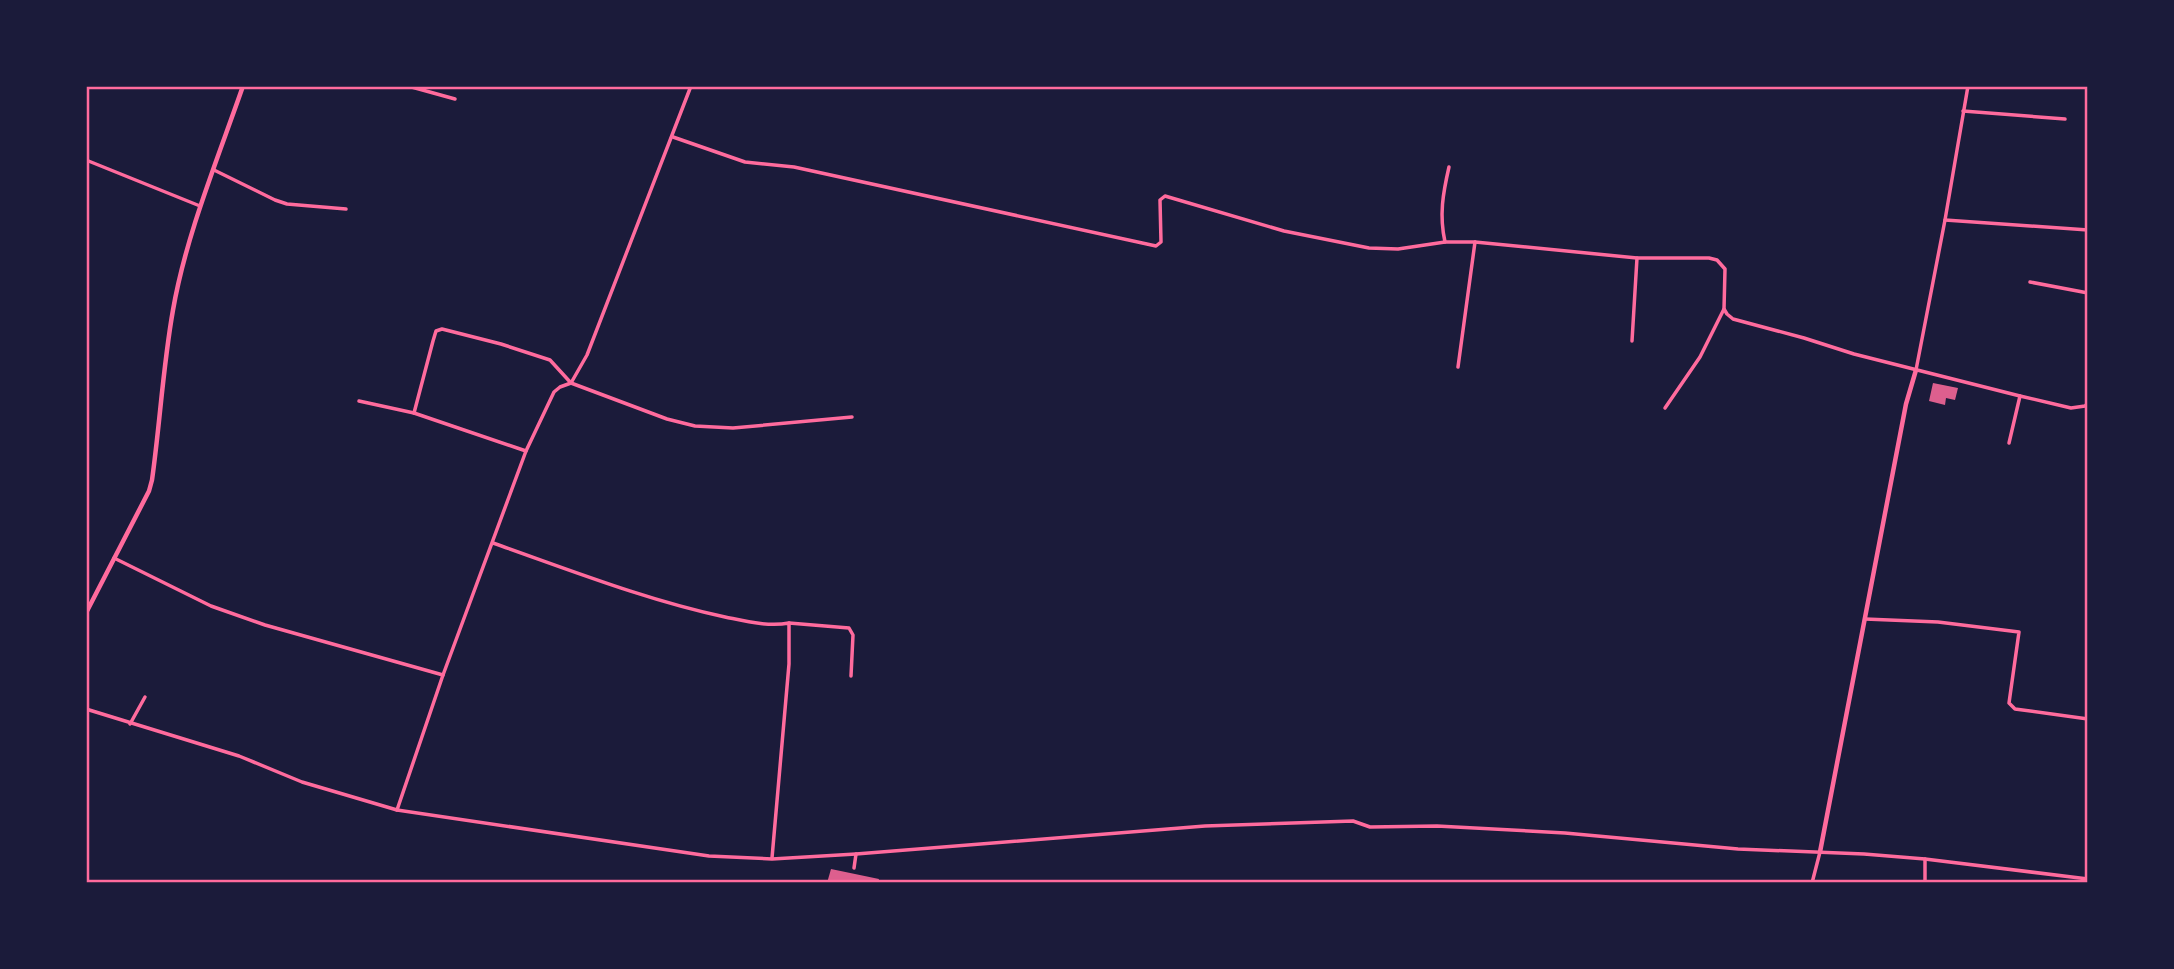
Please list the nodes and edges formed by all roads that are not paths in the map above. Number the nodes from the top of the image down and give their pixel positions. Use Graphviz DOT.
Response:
graph roads {
  1 [pos="243,86"];
  2 [pos="408,86"];
  3 [pos="691,86"];
  4 [pos="1968,86"];
  5 [pos="455,99"];
  6 [pos="1963,111"];
  7 [pos="2065,120"];
  8 [pos="673,137"];
  9 [pos="86,160"];
  10 [pos="1449,167"];
  11 [pos="214,170"];
  12 [pos="200,206"];
  13 [pos="346,209"];
  14 [pos="1945,220"];
  15 [pos="2088,230"];
  16 [pos="1446,242"];
  17 [pos="1475,242"];
  18 [pos="1637,258"];
  19 [pos="2030,282"];
  20 [pos="2088,293"];
  21 [pos="1724,309"];
  22 [pos="1632,341"];
  23 [pos="1458,367"];
  24 [pos="1916,370"];
  25 [pos="572,383"];
  26 [pos="2020,396"];
  27 [pos="359,401"];
  28 [pos="2088,403"];
  29 [pos="1665,408"];
  30 [pos="414,413"];
  31 [pos="852,417"];
  32 [pos="2009,443"];
  33 [pos="526,451"];
  34 [pos="494,543"];
  35 [pos="114,558"];
  36 [pos="86,613"];
  37 [pos="1865,619"];
  38 [pos="789,623"];
  39 [pos="443,675"];
  40 [pos="851,676"];
  41 [pos="145,696"];
  42 [pos="86,709"];
  43 [pos="2088,719"];
  44 [pos="130,724"];
  45 [pos="397,810"];
  46 [pos="1819,852"];
  47 [pos="856,854"];
  48 [pos="772,859"];
  49 [pos="1925,859"];
  50 [pos="854,868"];
  51 [pos="2088,879"];
  52 [pos="1812,883"];
  53 [pos="1925,883"];
  1 -- 11 [label="street"];
  2 -- 5 [label="street"];
  3 -- 8 [label="street"];
  4 -- 6 [label="street"];
  6 -- 7 [label="street"];
  6 -- 14 [label="street"];
  8 -- 16 [label="street"];
  8 -- 25 [label="street"];
  9 -- 12 [label="street"];
  10 -- 16 [label="street"];
  11 -- 12 [label="street"];
  11 -- 13 [label="street"];
  12 -- 35 [label="street"];
  14 -- 15 [label="street"];
  14 -- 24 [label="street"];
  16 -- 17 [label="street"];
  17 -- 18 [label="street"];
  17 -- 23 [label="street"];
  18 -- 21 [label="street"];
  18 -- 22 [label="street"];
  19 -- 20 [label="street"];
  21 -- 24 [label="street"];
  21 -- 29 [label="street"];
  24 -- 26 [label="street"];
  24 -- 37 [label="street"];
  25 -- 30 [label="street"];
  25 -- 31 [label="street"];
  25 -- 33 [label="street"];
  26 -- 28 [label="street"];
  26 -- 32 [label="street"];
  27 -- 30 [label="street"];
  30 -- 33 [label="street"];
  33 -- 34 [label="street"];
  34 -- 38 [label="street"];
  34 -- 39 [label="street"];
  35 -- 36 [label="street"];
  35 -- 39 [label="street"];
  37 -- 43 [label="street"];
  37 -- 46 [label="street"];
  38 -- 40 [label="street"];
  38 -- 48 [label="street"];
  39 -- 45 [label="street"];
  41 -- 44 [label="street"];
  42 -- 44 [label="street"];
  44 -- 45 [label="street"];
  45 -- 48 [label="street"];
  46 -- 47 [label="street"];
  46 -- 49 [label="street"];
  46 -- 52 [label="street"];
  47 -- 48 [label="street"];
  47 -- 50 [label="street"];
  49 -- 51 [label="street"];
  49 -- 53 [label="street"];
}
